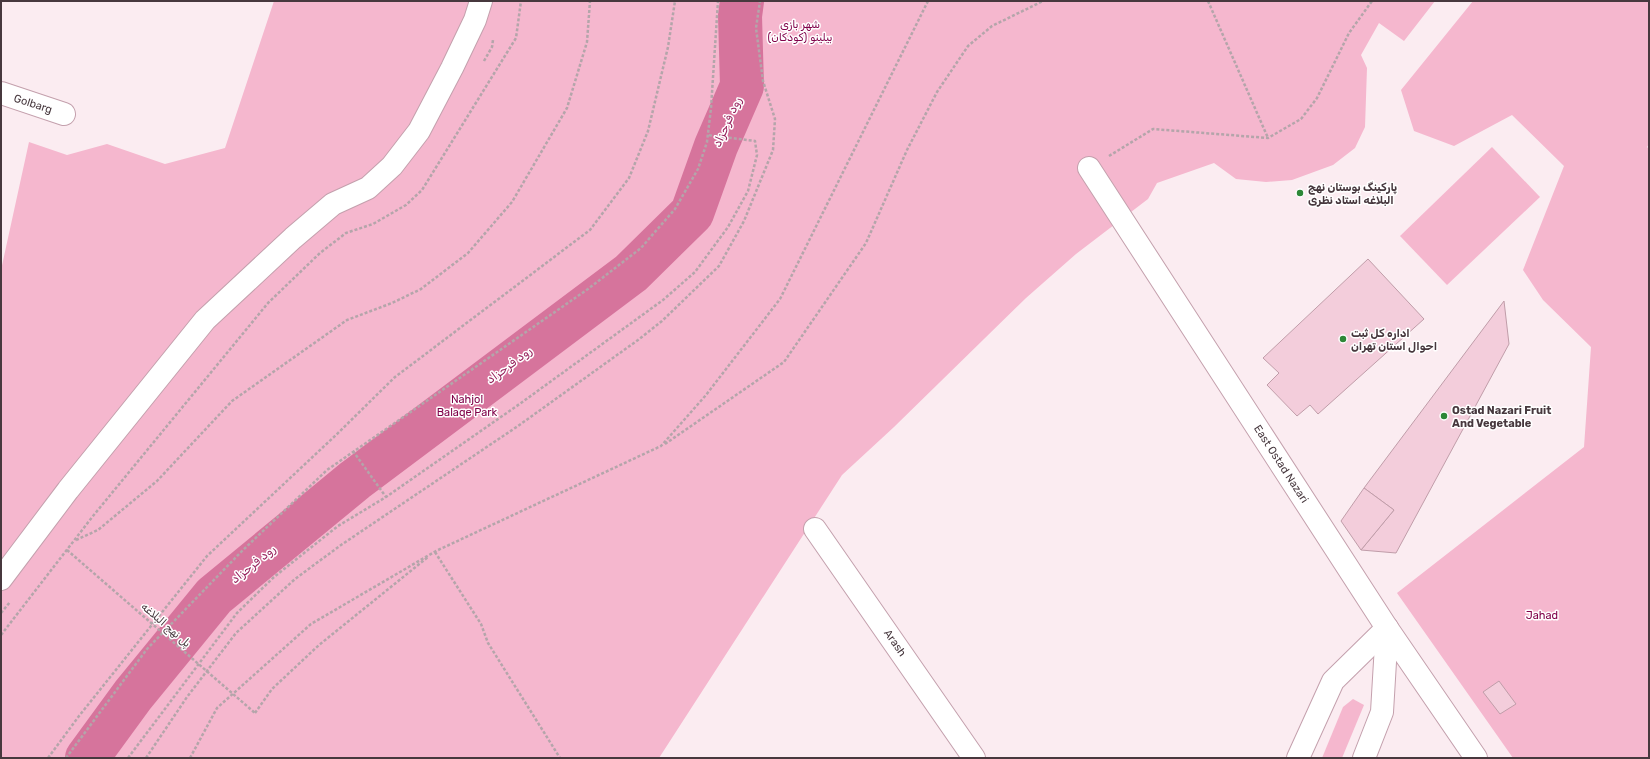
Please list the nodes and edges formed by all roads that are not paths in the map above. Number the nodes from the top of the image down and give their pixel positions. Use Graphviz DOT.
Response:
graph roads {
  1 [pos="481,1"];
  2 [pos="1,93"];
  3 [pos="64,114"];
  4 [pos="1089,168"];
  5 [pos="816,529"];
  6 [pos="1,579"];
  7 [pos="1387,628"];
  8 [pos="974,758"];
  9 [pos="1298,758"];
  10 [pos="1364,758"];
  11 [pos="1476,758"];
  1 -- 6 [label="street"];
  2 -- 3 [label="street, Golbarg"];
  4 -- 7 [label="street, East Ostad Nazari"];
  5 -- 8 [label="street, Arash"];
  7 -- 9 [label="street"];
  7 -- 10 [label="street"];
  7 -- 11 [label="street, East Ostad Nazari"];
}
